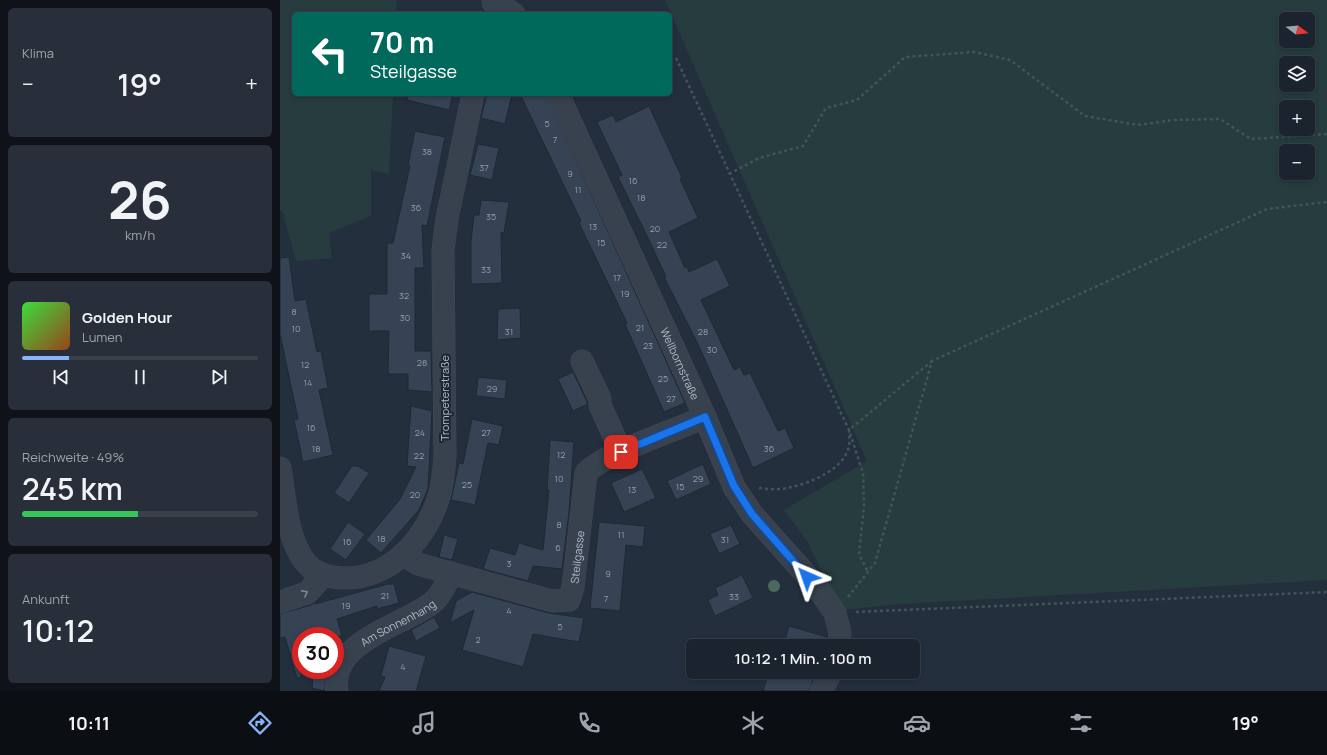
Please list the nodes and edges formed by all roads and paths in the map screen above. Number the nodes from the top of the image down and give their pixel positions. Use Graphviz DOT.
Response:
graph roads {
  1 [pos="492,6"];
  2 [pos="511,12"];
  3 [pos="676,58"];
  4 [pos="473,96"];
  5 [pos="559,96"];
  6 [pos="1327,134"];
  7 [pos="729,174"];
  8 [pos="1327,202"];
  9 [pos="582,361"];
  10 [pos="932,361"];
  11 [pos="705,417"];
  12 [pos="849,430"];
  13 [pos="621,452"];
  14 [pos="280,468"];
  15 [pos="734,486"];
  16 [pos="403,554"];
  17 [pos="868,572"];
  18 [pos="452,573"];
  19 [pos="324,575"];
  20 [pos="1327,592"];
  21 [pos="280,602"];
  22 [pos="835,613"];
  23 [pos="839,639"];
  24 [pos="827,679"];
  25 [pos="337,691"];
  26 [pos="820,691"];
  1 -- 2 [label="street"];
  3 -- 7 [label="path"];
  4 -- 16 [label="street, Trompeterstraße"];
  5 -- 11 [label="street, Wellbornstraße"];
  6 -- 7 [label="path"];
  7 -- 12 [label="path"];
  8 -- 10 [label="path"];
  9 -- 13 [label="street"];
  10 -- 12 [label="path"];
  10 -- 17 [label="path"];
  11 -- 13 [label="street, Steilgasse"];
  11 -- 15 [label="street, Wellbornstraße"];
  12 -- 15 [label="path"];
  12 -- 17 [label="path"];
  13 -- 18 [label="street, Steilgasse"];
  14 -- 19 [label="street"];
  15 -- 22 [label="street, Wellbornstraße"];
  16 -- 18 [label="street, Steilgasse"];
  16 -- 19 [label="street, Trompeterstraße"];
  17 -- 22 [label="path"];
  18 -- 25 [label="street, Am Sonnenhang"];
  21 -- 19 [label="street, one-way"];
  20 -- 22 [label="path"];
  22 -- 23 [label="street"];
  24 -- 26 [label="street"];
}
